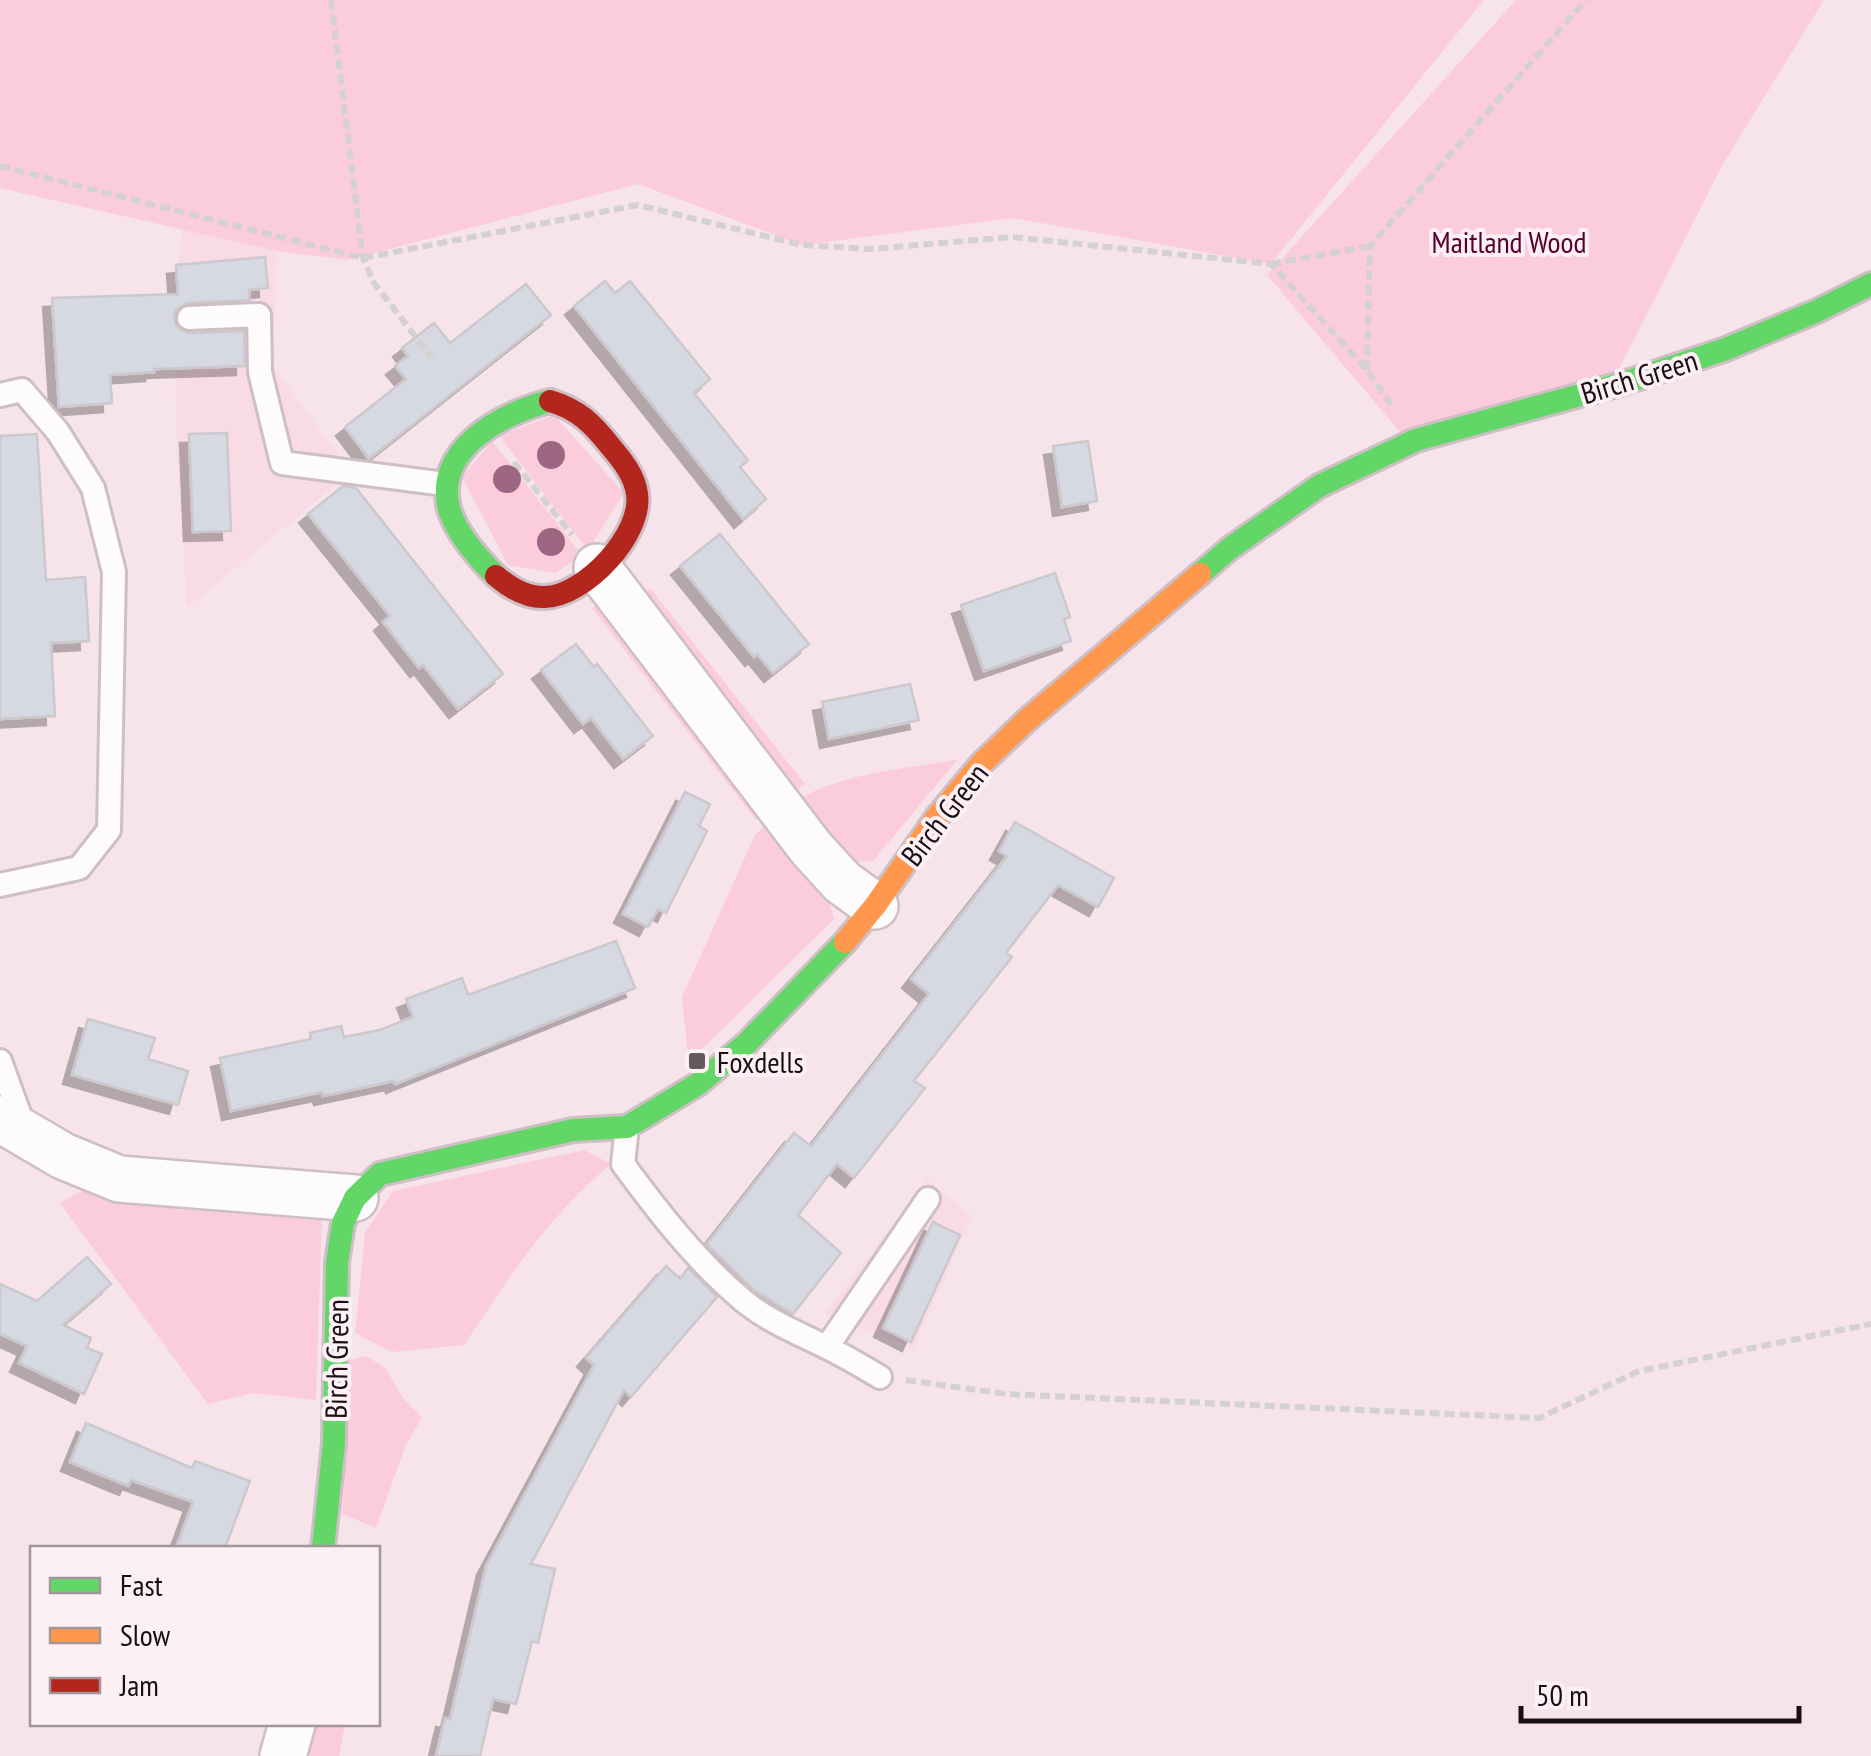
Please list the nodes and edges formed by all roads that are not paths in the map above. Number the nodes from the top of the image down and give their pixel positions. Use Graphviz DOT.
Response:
graph roads {
  1 [pos="1871,284"];
  2 [pos="189,318"];
  3 [pos="0,395"];
  4 [pos="445,484"];
  5 [pos="597,568"];
  6 [pos="0,885"];
  7 [pos="874,906"];
  8 [pos="0,1061"];
  9 [pos="14,1127"];
  10 [pos="627,1127"];
  11 [pos="355,1198"];
  12 [pos="928,1199"];
  13 [pos="827,1347"];
  14 [pos="880,1377"];
  15 [pos="323,1546"];
  16 [pos="291,1726"];
  17 [pos="283,1756"];
  1 -- 7 [label="street, Birch Green"];
  2 -- 4 [label="lane"];
  3 -- 6 [label="lane"];
  4 -- 5 [label="street"];
  4 -- 5 [label="street"];
  5 -- 7 [label="street"];
  7 -- 10 [label="street, Birch Green"];
  8 -- 9 [label="lane"];
  9 -- 11 [label="street"];
  10 -- 11 [label="street, Birch Green"];
  10 -- 13 [label="lane"];
  11 -- 15 [label="street, Birch Green"];
  12 -- 13 [label="lane"];
  13 -- 14 [label="lane"];
  16 -- 17 [label="street"];
}
